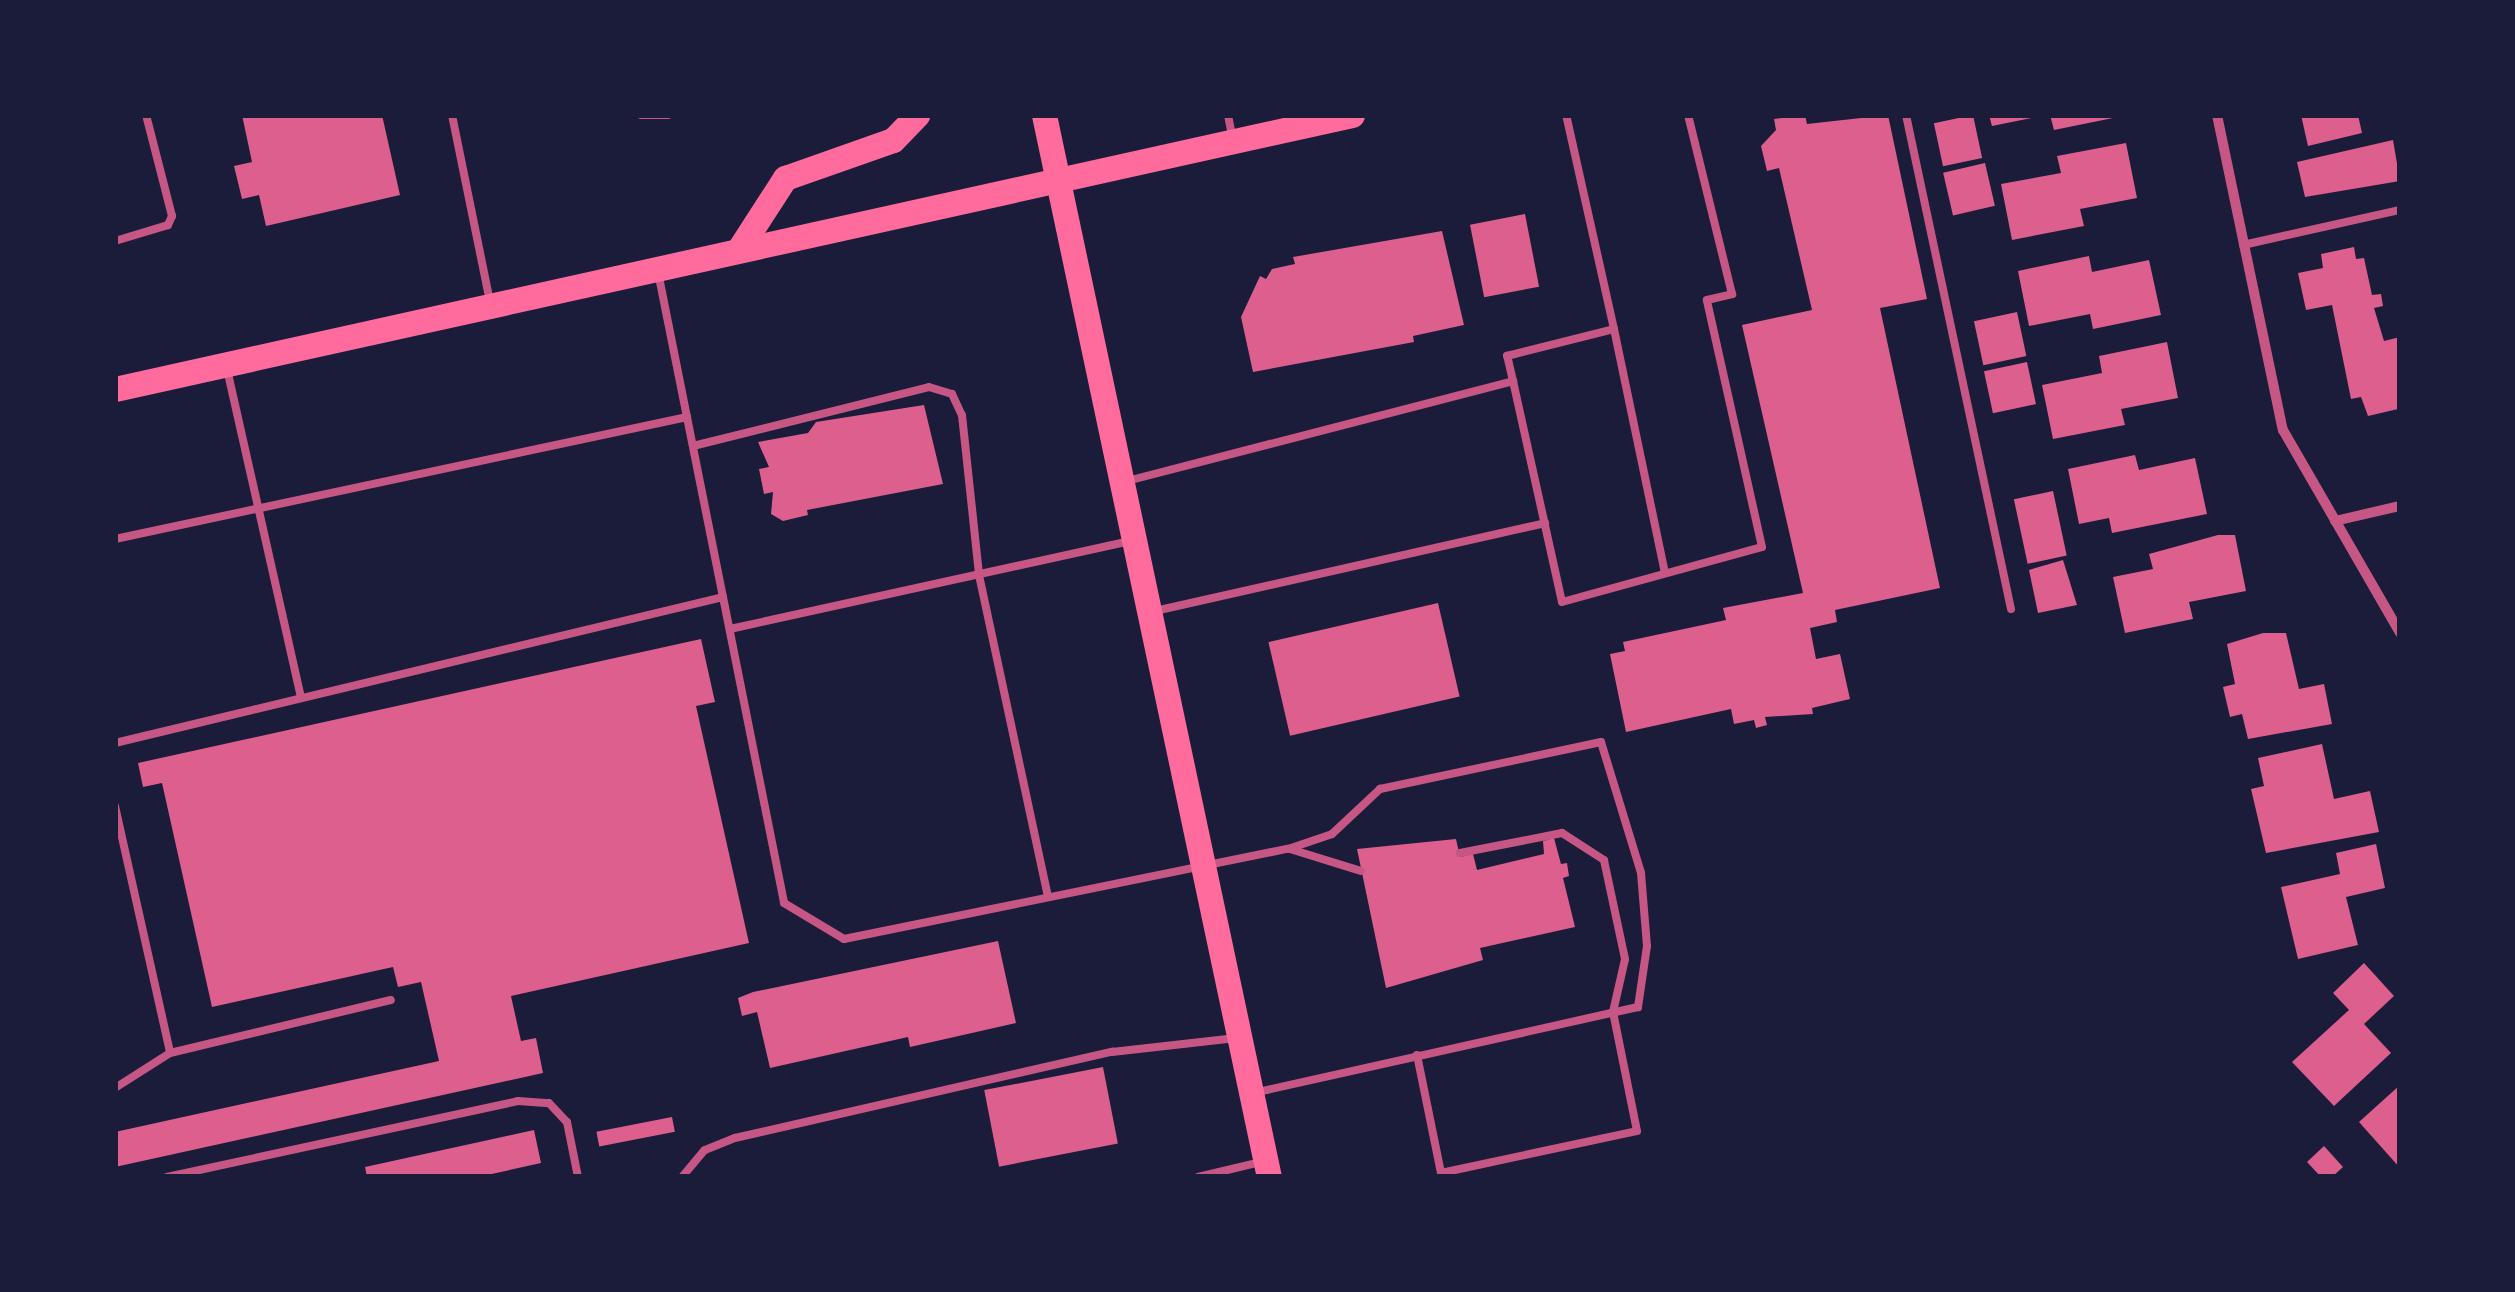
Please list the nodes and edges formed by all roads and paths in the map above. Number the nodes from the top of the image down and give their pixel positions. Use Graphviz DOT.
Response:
graph roads {
  1 [pos="146,115"];
  2 [pos="452,115"];
  3 [pos="641,115"];
  4 [pos="668,115"];
  5 [pos="917,115"];
  6 [pos="1044,115"];
  7 [pos="1228,115"];
  8 [pos="1352,115"];
  9 [pos="1566,115"];
  10 [pos="1688,115"];
  11 [pos="1906,115"];
  12 [pos="2217,115"];
  13 [pos="1234,141"];
  14 [pos="1057,179"];
  15 [pos="2400,210"];
  16 [pos="115,241"];
  17 [pos="2244,245"];
  18 [pos="740,249"];
  19 [pos="658,267"];
  20 [pos="490,306"];
  21 [pos="1614,329"];
  22 [pos="226,364"];
  23 [pos="1513,381"];
  24 [pos="115,389"];
  25 [pos="686,417"];
  26 [pos="693,446"];
  27 [pos="1122,482"];
  28 [pos="258,506"];
  29 [pos="2400,506"];
  30 [pos="2335,521"];
  31 [pos="1546,522"];
  32 [pos="115,539"];
  33 [pos="1136,540"];
  34 [pos="1665,573"];
  35 [pos="979,575"];
  36 [pos="723,596"];
  37 [pos="2011,610"];
  38 [pos="1151,612"];
  39 [pos="730,628"];
  40 [pos="2400,633"];
  41 [pos="301,698"];
  42 [pos="115,742"];
  43 [pos="115,806"];
  44 [pos="1288,848"];
  45 [pos="1460,853"];
  46 [pos="1205,863"];
  47 [pos="1361,871"];
  48 [pos="1048,897"];
  49 [pos="391,1000"];
  50 [pos="1612,1012"];
  51 [pos="1240,1037"];
  52 [pos="170,1054"];
  53 [pos="1417,1055"];
  54 [pos="115,1088"];
  55 [pos="1251,1093"];
  56 [pos="1267,1169"];
  57 [pos="167,1177"];
  58 [pos="578,1177"];
  59 [pos="682,1177"];
  60 [pos="1198,1177"];
  1 -- 16 [label="lane"];
  2 -- 20 [label="lane"];
  3 -- 4 [label="lane"];
  5 -- 18 [label="main road"];
  6 -- 14 [label="main road"];
  7 -- 13 [label="lane"];
  8 -- 13 [label="main road"];
  9 -- 21 [label="lane"];
  10 -- 34 [label="lane"];
  11 -- 37 [label="lane"];
  12 -- 17 [label="street"];
  13 -- 14 [label="main road"];
  14 -- 18 [label="main road"];
  14 -- 27 [label="main road"];
  15 -- 17 [label="lane"];
  17 -- 30 [label="street"];
  18 -- 19 [label="main road"];
  19 -- 20 [label="main road"];
  19 -- 25 [label="lane"];
  20 -- 22 [label="main road"];
  21 -- 23 [label="lane"];
  21 -- 34 [label="lane"];
  22 -- 24 [label="main road"];
  22 -- 28 [label="lane"];
  23 -- 27 [label="lane"];
  23 -- 31 [label="lane"];
  25 -- 26 [label="lane"];
  25 -- 28 [label="lane"];
  26 -- 35 [label="lane"];
  26 -- 36 [label="lane"];
  27 -- 33 [label="main road"];
  28 -- 32 [label="lane"];
  28 -- 41 [label="lane"];
  29 -- 30 [label="street"];
  30 -- 40 [label="street"];
  31 -- 34 [label="lane"];
  31 -- 38 [label="lane"];
  33 -- 35 [label="lane"];
  33 -- 38 [label="main road"];
  35 -- 39 [label="lane"];
  35 -- 48 [label="lane"];
  36 -- 39 [label="lane"];
  36 -- 41 [label="lane"];
  38 -- 46 [label="main road"];
  39 -- 48 [label="lane"];
  41 -- 42 [label="lane"];
  43 -- 52 [label="lane"];
  44 -- 46 [label="lane"];
  44 -- 47 [label="lane"];
  44 -- 50 [label="lane"];
  45 -- 50 [label="lane"];
  46 -- 48 [label="lane"];
  46 -- 51 [label="main road"];
  49 -- 52 [label="lane"];
  50 -- 53 [label="lane"];
  50 -- 53 [label="lane"];
  51 -- 55 [label="main road"];
  51 -- 59 [label="lane"];
  52 -- 54 [label="lane"];
  53 -- 55 [label="lane"];
  55 -- 56 [label="main road"];
  56 -- 60 [label="lane"];
  57 -- 58 [label="lane"];
}
